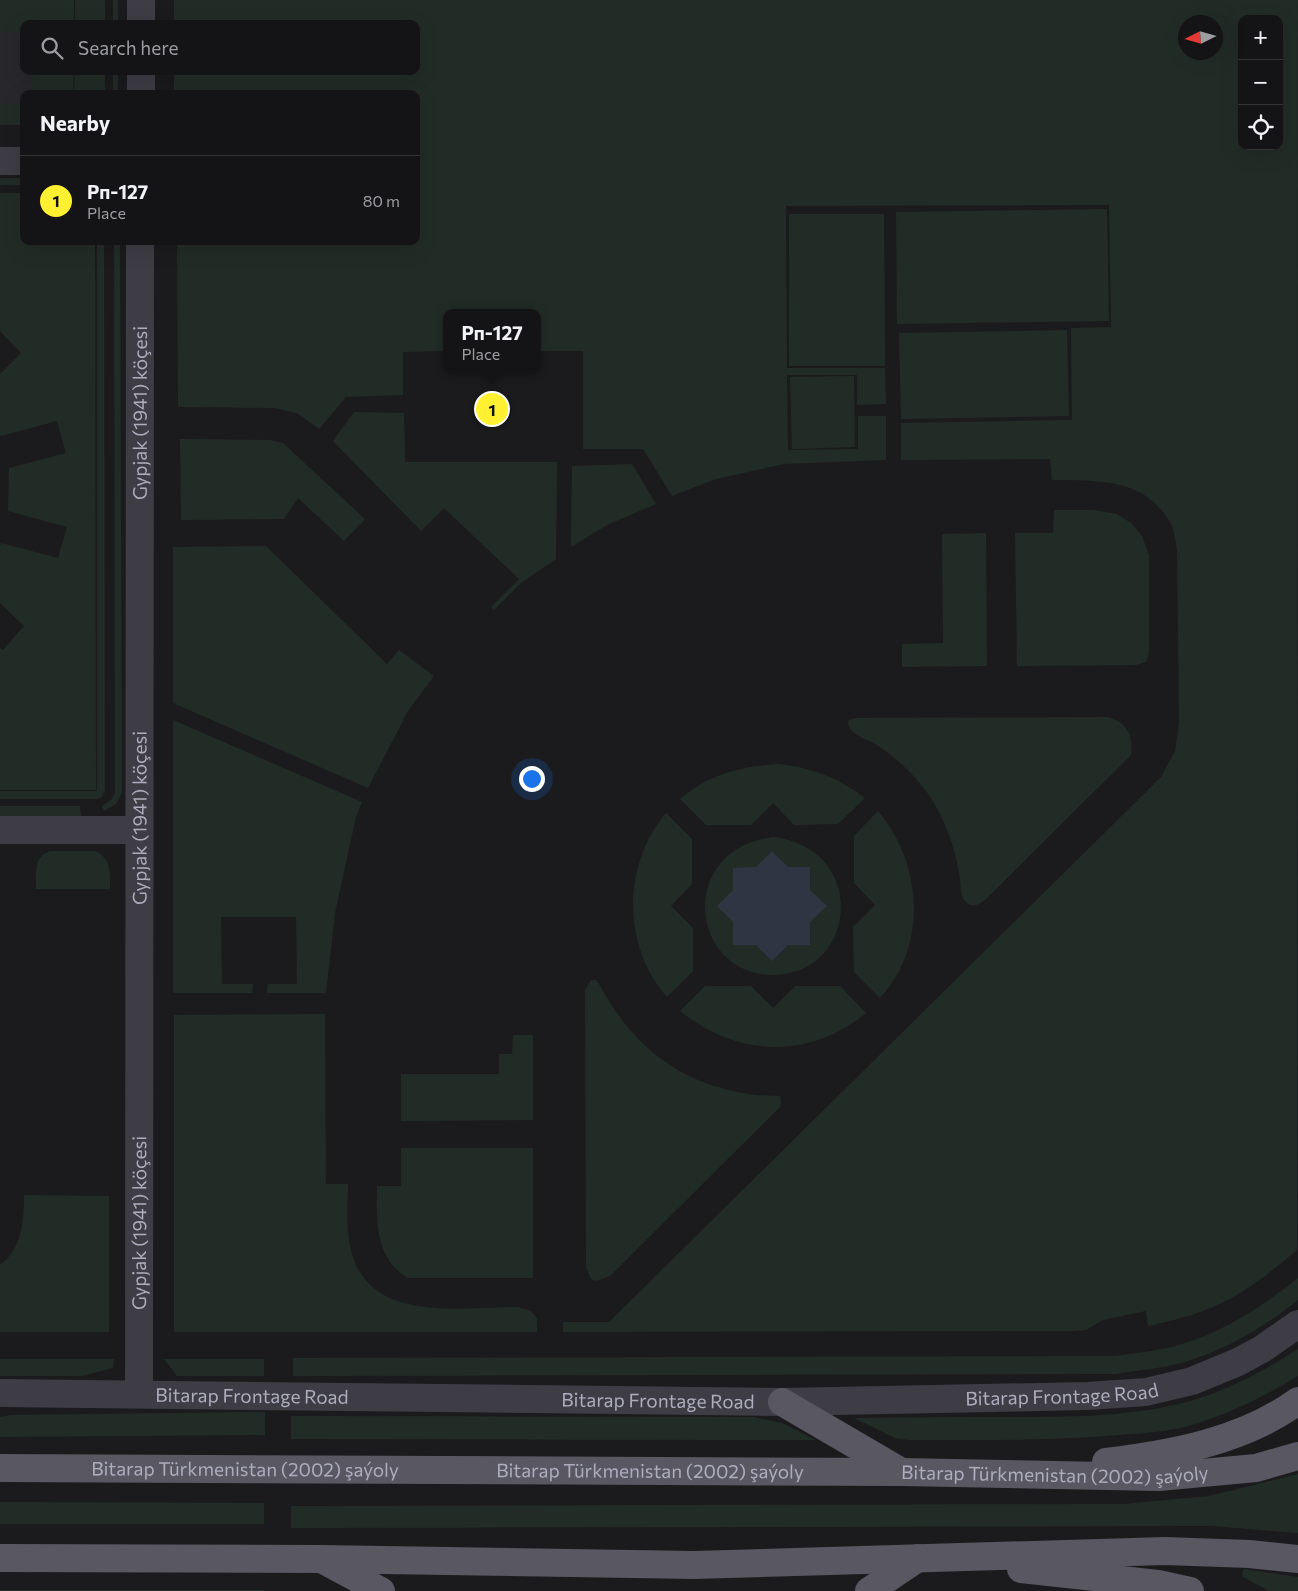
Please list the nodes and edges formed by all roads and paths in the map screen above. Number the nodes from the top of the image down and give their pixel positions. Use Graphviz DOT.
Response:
graph roads {
  1 [pos="141,0"];
  2 [pos="141,20"];
  3 [pos="141,75"];
  4 [pos="141,90"];
  5 [pos="0,161"];
  6 [pos="20,161"];
  7 [pos="140,245"];
  8 [pos="0,830"];
  9 [pos="139,830"];
  10 [pos="1298,1324"];
  11 [pos="0,1393"];
  12 [pos="139,1394"];
  13 [pos="1298,1401"];
  14 [pos="782,1402"];
  15 [pos="1298,1456"];
  16 [pos="0,1468"];
  17 [pos="902,1472"];
  18 [pos="997,1473"];
  19 [pos="0,1558"];
  20 [pos="916,1558"];
  21 [pos="322,1559"];
  22 [pos="1298,1560"];
  23 [pos="381,1591"];
  24 [pos="869,1591"];
  25 [pos="1190,1591"];
  1 -- 2 [label="street"];
  3 -- 4 [label="street"];
  5 -- 6 [label="street"];
  7 -- 9 [label="street, Gypjak (1941) köçesi"];
  8 -- 9 [label="street"];
  9 -- 12 [label="street, Gypjak (1941) köçesi"];
  10 -- 14 [label="street, Bitarap Frontage Road"];
  11 -- 12 [label="street, Bitarap Frontage Road"];
  12 -- 14 [label="street, Bitarap Frontage Road"];
  13 -- 18 [label="main road"];
  14 -- 17 [label="main road"];
  15 -- 18 [label="main road, Bitarap Türkmenistan (2002) şaýoly"];
  16 -- 17 [label="main road, Bitarap Türkmenistan (2002) şaýoly"];
  17 -- 18 [label="main road, Bitarap Türkmenistan (2002) şaýoly"];
  19 -- 21 [label="main road"];
  20 -- 21 [label="main road"];
  20 -- 22 [label="main road"];
  20 -- 24 [label="main road"];
  20 -- 25 [label="main road"];
  21 -- 23 [label="main road"];
}
